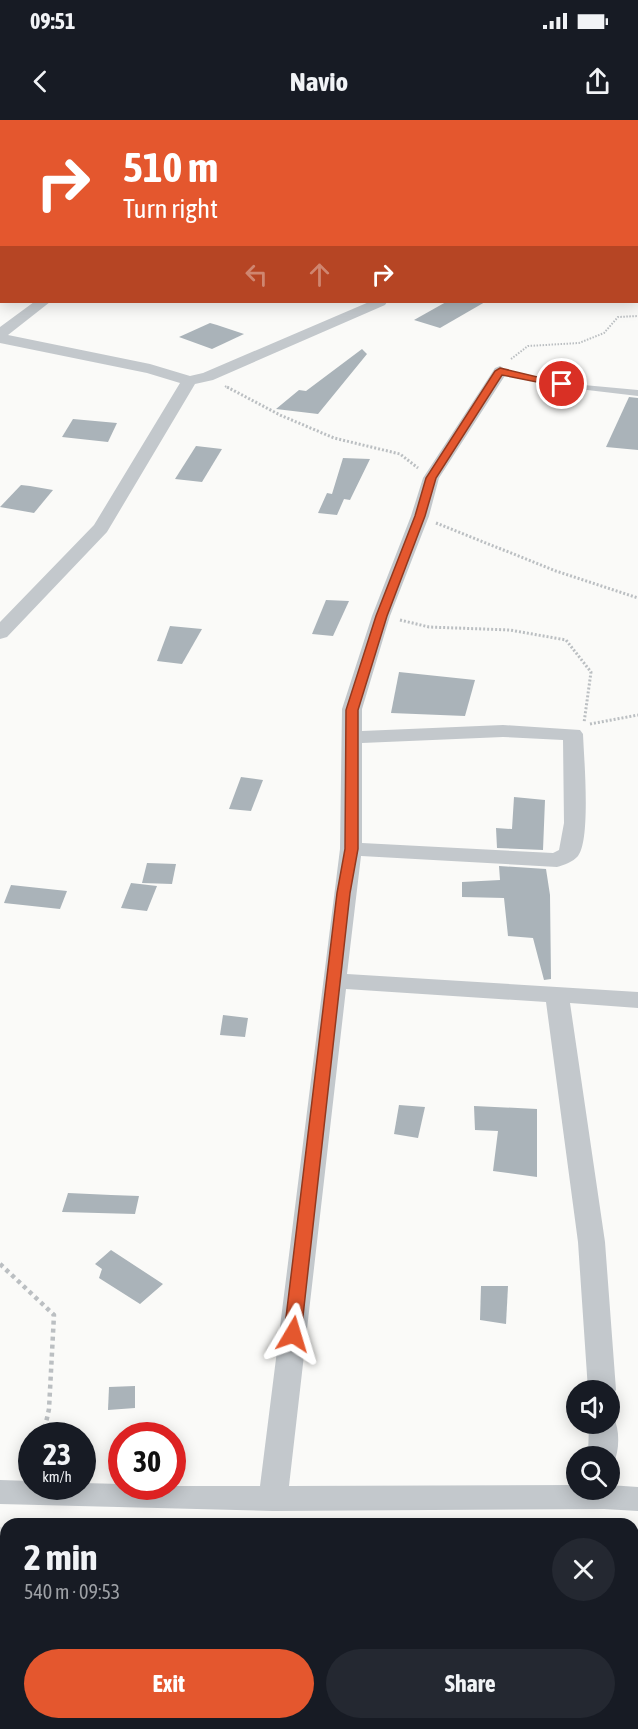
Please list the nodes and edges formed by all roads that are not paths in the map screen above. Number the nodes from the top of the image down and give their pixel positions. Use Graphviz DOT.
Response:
graph roads {
  1 [pos="42,303"];
  2 [pos="378,303"];
  3 [pos="0,336"];
  4 [pos="500,371"];
  5 [pos="189,381"];
  6 [pos="638,393"];
  7 [pos="0,633"];
  8 [pos="352,737"];
  9 [pos="351,849"];
  10 [pos="335,981"];
  11 [pos="557,995"];
  12 [pos="638,1000"];
  13 [pos="602,1380"];
  14 [pos="0,1492"];
  15 [pos="566,1494"];
  16 [pos="620,1496"];
  17 [pos="273,1499"];
  18 [pos="638,1499"];
  1 -- 3 [label="street"];
  2 -- 5 [label="street"];
  3 -- 5 [label="street"];
  4 -- 6 [label="lane"];
  4 -- 8 [label="street"];
  5 -- 7 [label="street"];
  8 -- 9 [label="street"];
  8 -- 9 [label="street"];
  9 -- 10 [label="street"];
  10 -- 11 [label="street"];
  10 -- 17 [label="street"];
  11 -- 12 [label="street"];
  11 -- 13 [label="street"];
  14 -- 17 [label="street"];
  15 -- 17 [label="street"];
  16 -- 18 [label="street"];
}
